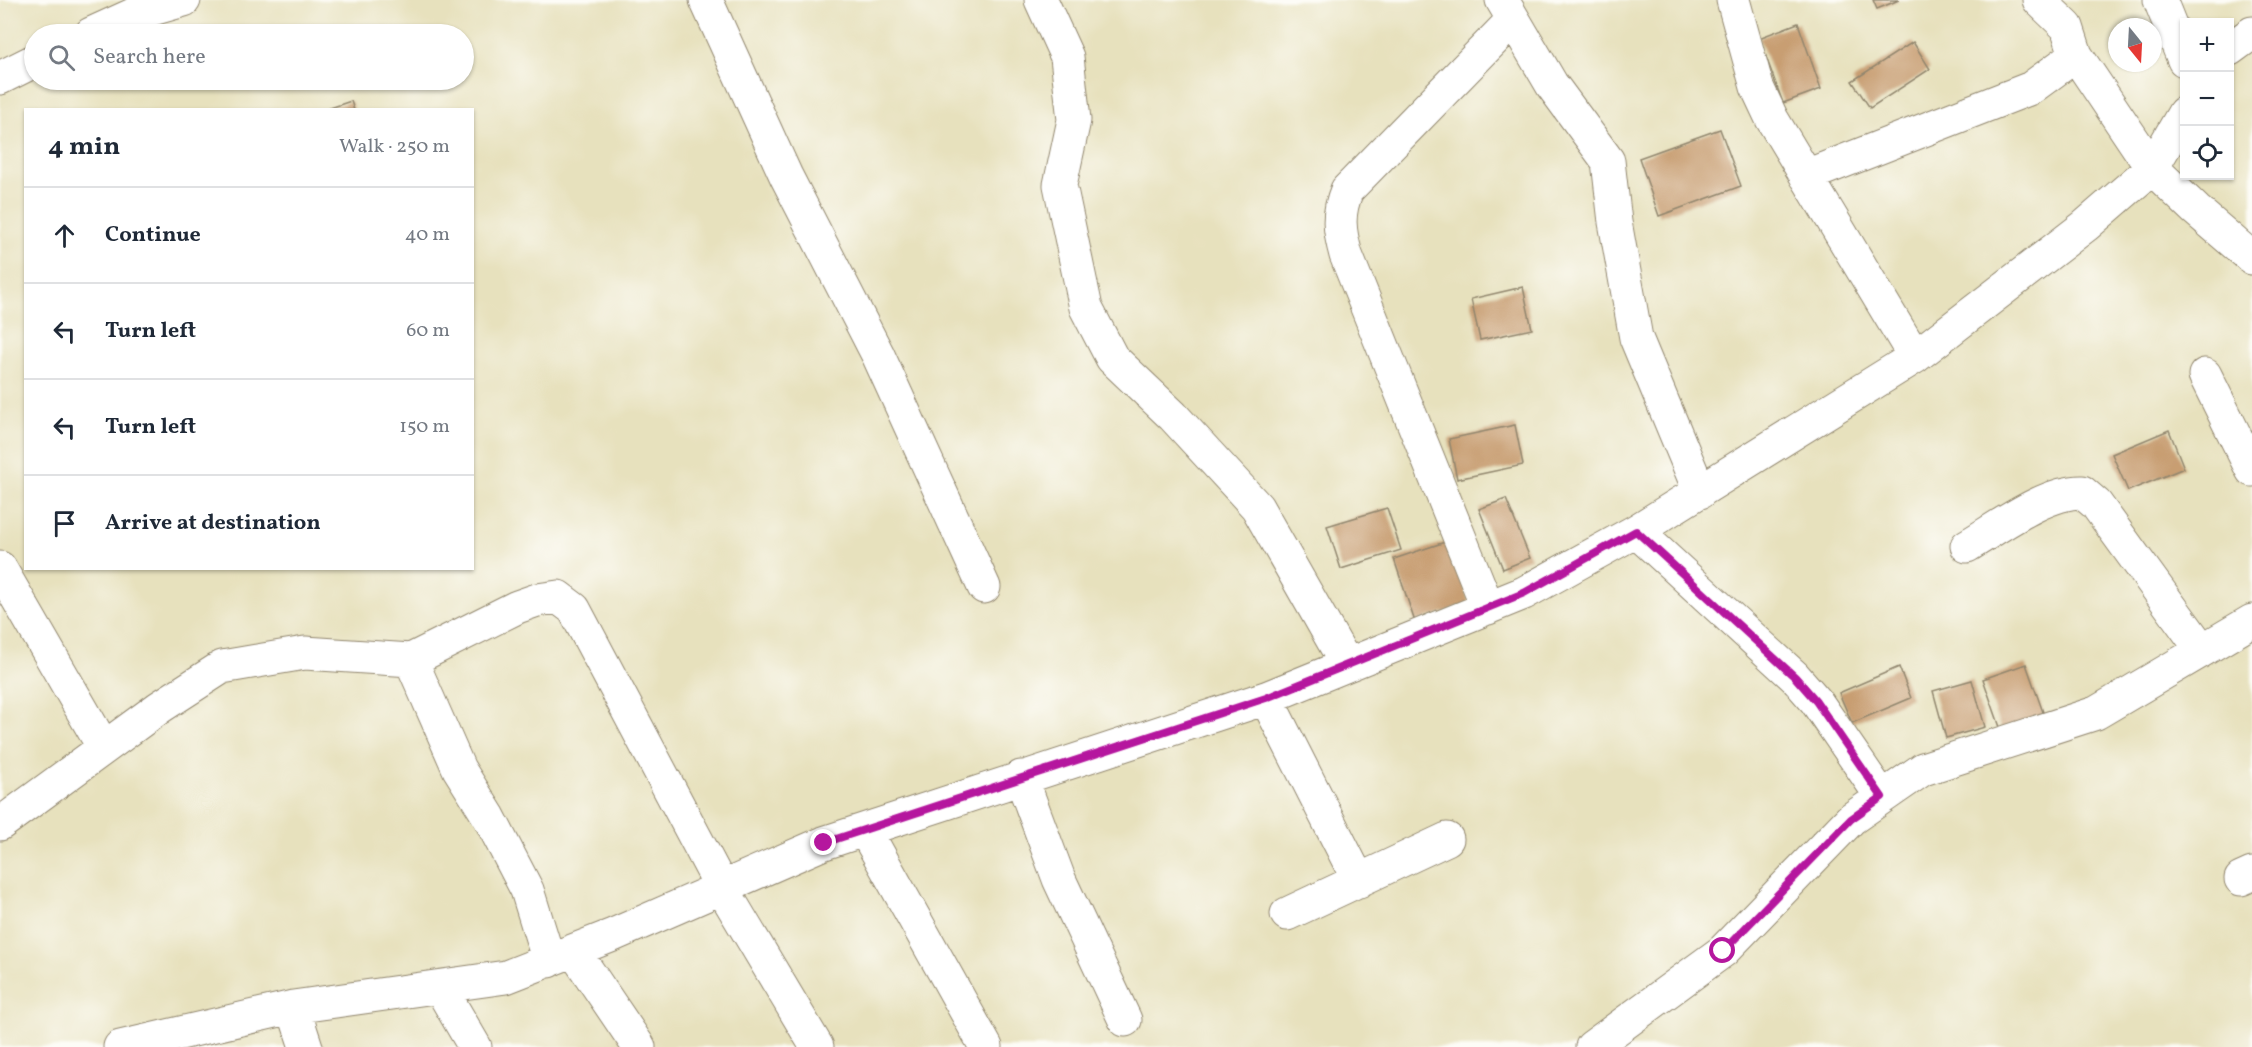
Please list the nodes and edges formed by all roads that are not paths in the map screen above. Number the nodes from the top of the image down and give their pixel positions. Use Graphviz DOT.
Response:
graph roads {
  1 [pos="184,0"];
  2 [pos="706,0"];
  3 [pos="1041,0"];
  4 [pos="1733,0"];
  5 [pos="2039,0"];
  6 [pos="2160,0"];
  7 [pos="1507,11"];
  8 [pos="113,24"];
  9 [pos="2252,33"];
  10 [pos="2234,46"];
  11 [pos="2180,50"];
  12 [pos="2076,55"];
  13 [pos="24,66"];
  14 [pos="0,78"];
  15 [pos="2180,121"];
  16 [pos="2152,168"];
  17 [pos="1806,176"];
  18 [pos="2252,258"];
  19 [pos="1915,357"];
  20 [pos="2205,375"];
  21 [pos="2252,470"];
  22 [pos="1700,492"];
  23 [pos="1636,531"];
  24 [pos="1967,546"];
  25 [pos="0,568"];
  26 [pos="984,587"];
  27 [pos="1488,608"];
  28 [pos="2252,621"];
  29 [pos="2202,650"];
  30 [pos="411,660"];
  31 [pos="1347,665"];
  32 [pos="1266,698"];
  33 [pos="104,748"];
  34 [pos="1021,777"];
  35 [pos="1882,797"];
  36 [pos="0,824"];
  37 [pos="865,830"];
  38 [pos="1447,839"];
  39 [pos="1359,881"];
  40 [pos="722,888"];
  41 [pos="1287,914"];
  42 [pos="561,956"];
  43 [pos="440,987"];
  44 [pos="293,1007"];
  45 [pos="1125,1020"];
  46 [pos="120,1047"];
  47 [pos="306,1047"];
  48 [pos="476,1047"];
  49 [pos="639,1047"];
  50 [pos="817,1047"];
  51 [pos="986,1047"];
  52 [pos="1592,1047"];
  1 -- 8 [label="street"];
  2 -- 26 [label="street"];
  3 -- 31 [label="street"];
  4 -- 17 [label="street"];
  5 -- 12 [label="street"];
  6 -- 11 [label="street"];
  7 -- 22 [label="street"];
  7 -- 27 [label="street"];
  9 -- 10 [label="street"];
  12 -- 16 [label="street"];
  12 -- 17 [label="street"];
  13 -- 14 [label="street"];
  15 -- 16 [label="street"];
  16 -- 18 [label="street"];
  16 -- 19 [label="street"];
  17 -- 19 [label="street"];
  19 -- 22 [label="street"];
  20 -- 21 [label="street"];
  22 -- 23 [label="street"];
  23 -- 27 [label="street"];
  23 -- 35 [label="street"];
  24 -- 29 [label="street"];
  25 -- 33 [label="street"];
  27 -- 31 [label="street"];
  28 -- 29 [label="street"];
  29 -- 35 [label="street"];
  30 -- 33 [label="street"];
  30 -- 40 [label="street"];
  30 -- 42 [label="street"];
  31 -- 32 [label="street"];
  32 -- 34 [label="street"];
  32 -- 39 [label="street"];
  33 -- 36 [label="street"];
  34 -- 37 [label="street"];
  34 -- 45 [label="street"];
  35 -- 52 [label="street"];
  37 -- 40 [label="street"];
  37 -- 51 [label="street"];
  38 -- 39 [label="street"];
  39 -- 41 [label="street"];
  40 -- 42 [label="street"];
  40 -- 50 [label="street"];
  42 -- 43 [label="street"];
  42 -- 49 [label="street"];
  43 -- 44 [label="street"];
  43 -- 48 [label="street"];
  44 -- 46 [label="street"];
  44 -- 47 [label="street"];
}
